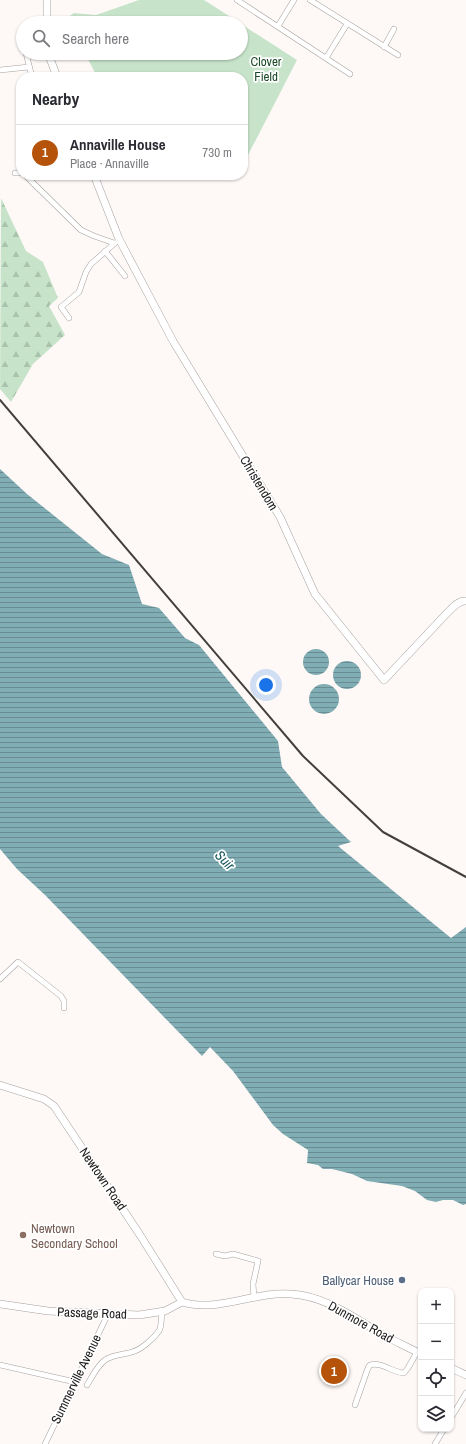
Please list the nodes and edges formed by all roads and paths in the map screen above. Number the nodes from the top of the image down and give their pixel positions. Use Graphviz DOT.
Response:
graph roads {
  1 [pos="46,0"];
  2 [pos="237,0"];
  3 [pos="294,0"];
  4 [pos="310,0"];
  5 [pos="47,16"];
  6 [pos="347,24"];
  7 [pos="278,26"];
  8 [pos="394,29"];
  9 [pos="384,47"];
  10 [pos="398,55"];
  11 [pos="326,58"];
  12 [pos="28,60"];
  13 [pos="51,60"];
  14 [pos="29,67"];
  15 [pos="0,70"];
  16 [pos="30,72"];
  17 [pos="55,72"];
  18 [pos="350,74"];
  19 [pos="30,180"];
  20 [pos="96,180"];
  21 [pos="116,241"];
  22 [pos="105,251"];
  23 [pos="125,276"];
  24 [pos="69,318"];
  25 [pos="466,601"];
  26 [pos="0,979"];
  27 [pos="64,1008"];
  28 [pos="0,1085"];
  29 [pos="216,1254"];
  30 [pos="254,1298"];
  31 [pos="182,1302"];
  32 [pos="0,1304"];
  33 [pos="162,1312"];
  34 [pos="108,1314"];
  35 [pos="418,1352"];
  36 [pos="418,1354"];
  37 [pos="0,1365"];
  38 [pos="454,1370"];
  39 [pos="466,1376"];
  40 [pos="75,1382"];
  41 [pos="87,1385"];
  42 [pos="466,1393"];
  43 [pos="355,1405"];
  44 [pos="454,1413"];
  45 [pos="442,1432"];
  46 [pos="45,1444"];
  47 [pos="435,1444"];
  1 -- 5 [label="street"];
  2 -- 7 [label="street"];
  3 -- 7 [label="street"];
  4 -- 6 [label="street"];
  6 -- 9 [label="street"];
  6 -- 11 [label="street"];
  7 -- 11 [label="street"];
  8 -- 9 [label="street"];
  9 -- 10 [label="street"];
  11 -- 18 [label="street"];
  12 -- 14 [label="street"];
  13 -- 17 [label="street"];
  14 -- 15 [label="street"];
  14 -- 16 [label="street"];
  19 -- 21 [label="street"];
  20 -- 21 [label="street, Christendom"];
  21 -- 22 [label="street"];
  21 -- 25 [label="street, Christendom"];
  22 -- 23 [label="street"];
  22 -- 24 [label="street"];
  26 -- 27 [label="street"];
  28 -- 31 [label="street, Newtown Road"];
  29 -- 30 [label="street"];
  30 -- 31 [label="street, Dunmore Road"];
  30 -- 35 [label="street, Dunmore Road"];
  31 -- 33 [label="street, Passage Road"];
  32 -- 34 [label="street, Passage Road"];
  33 -- 34 [label="street, Passage Road"];
  33 -- 41 [label="street"];
  34 -- 40 [label="street, Summerville Avenue"];
  36 -- 43 [label="street"];
  37 -- 40 [label="street"];
  38 -- 39 [label="street"];
  40 -- 46 [label="street, Summerville Avenue"];
  42 -- 44 [label="street"];
  45 -- 47 [label="street"];
}
